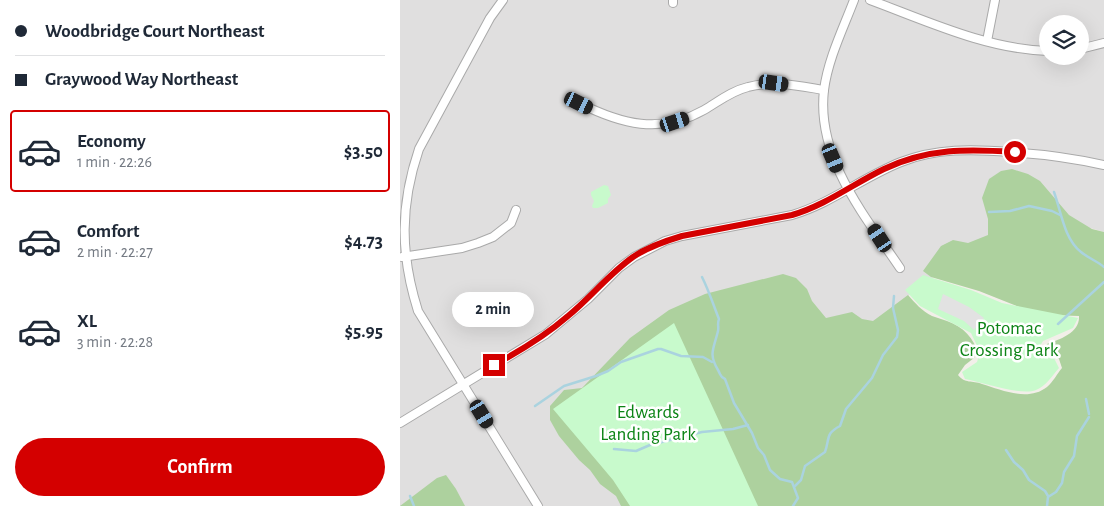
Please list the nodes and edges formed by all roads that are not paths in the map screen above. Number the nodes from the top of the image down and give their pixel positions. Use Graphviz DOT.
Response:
graph roads {
  1 [pos="503,0"];
  2 [pos="854,0"];
  3 [pos="870,0"];
  4 [pos="995,0"];
  5 [pos="987,41"];
  6 [pos="1104,43"];
  7 [pos="1089,47"];
  8 [pos="1039,50"];
  9 [pos="824,90"];
  10 [pos="579,103"];
  11 [pos="1104,165"];
  12 [pos="849,189"];
  13 [pos="516,210"];
  14 [pos="402,257"];
  15 [pos="900,268"];
  16 [pos="463,383"];
  17 [pos="400,423"];
  18 [pos="538,506"];
  1 -- 14 [label="street"];
  2 -- 9 [label="street"];
  3 -- 5 [label="street"];
  4 -- 5 [label="street"];
  5 -- 8 [label="street"];
  6 -- 7 [label="street"];
  9 -- 10 [label="street"];
  9 -- 12 [label="street"];
  11 -- 12 [label="street"];
  12 -- 15 [label="street"];
  12 -- 16 [label="street"];
  13 -- 14 [label="street"];
  14 -- 16 [label="street"];
  16 -- 17 [label="street"];
  16 -- 18 [label="street"];
}
